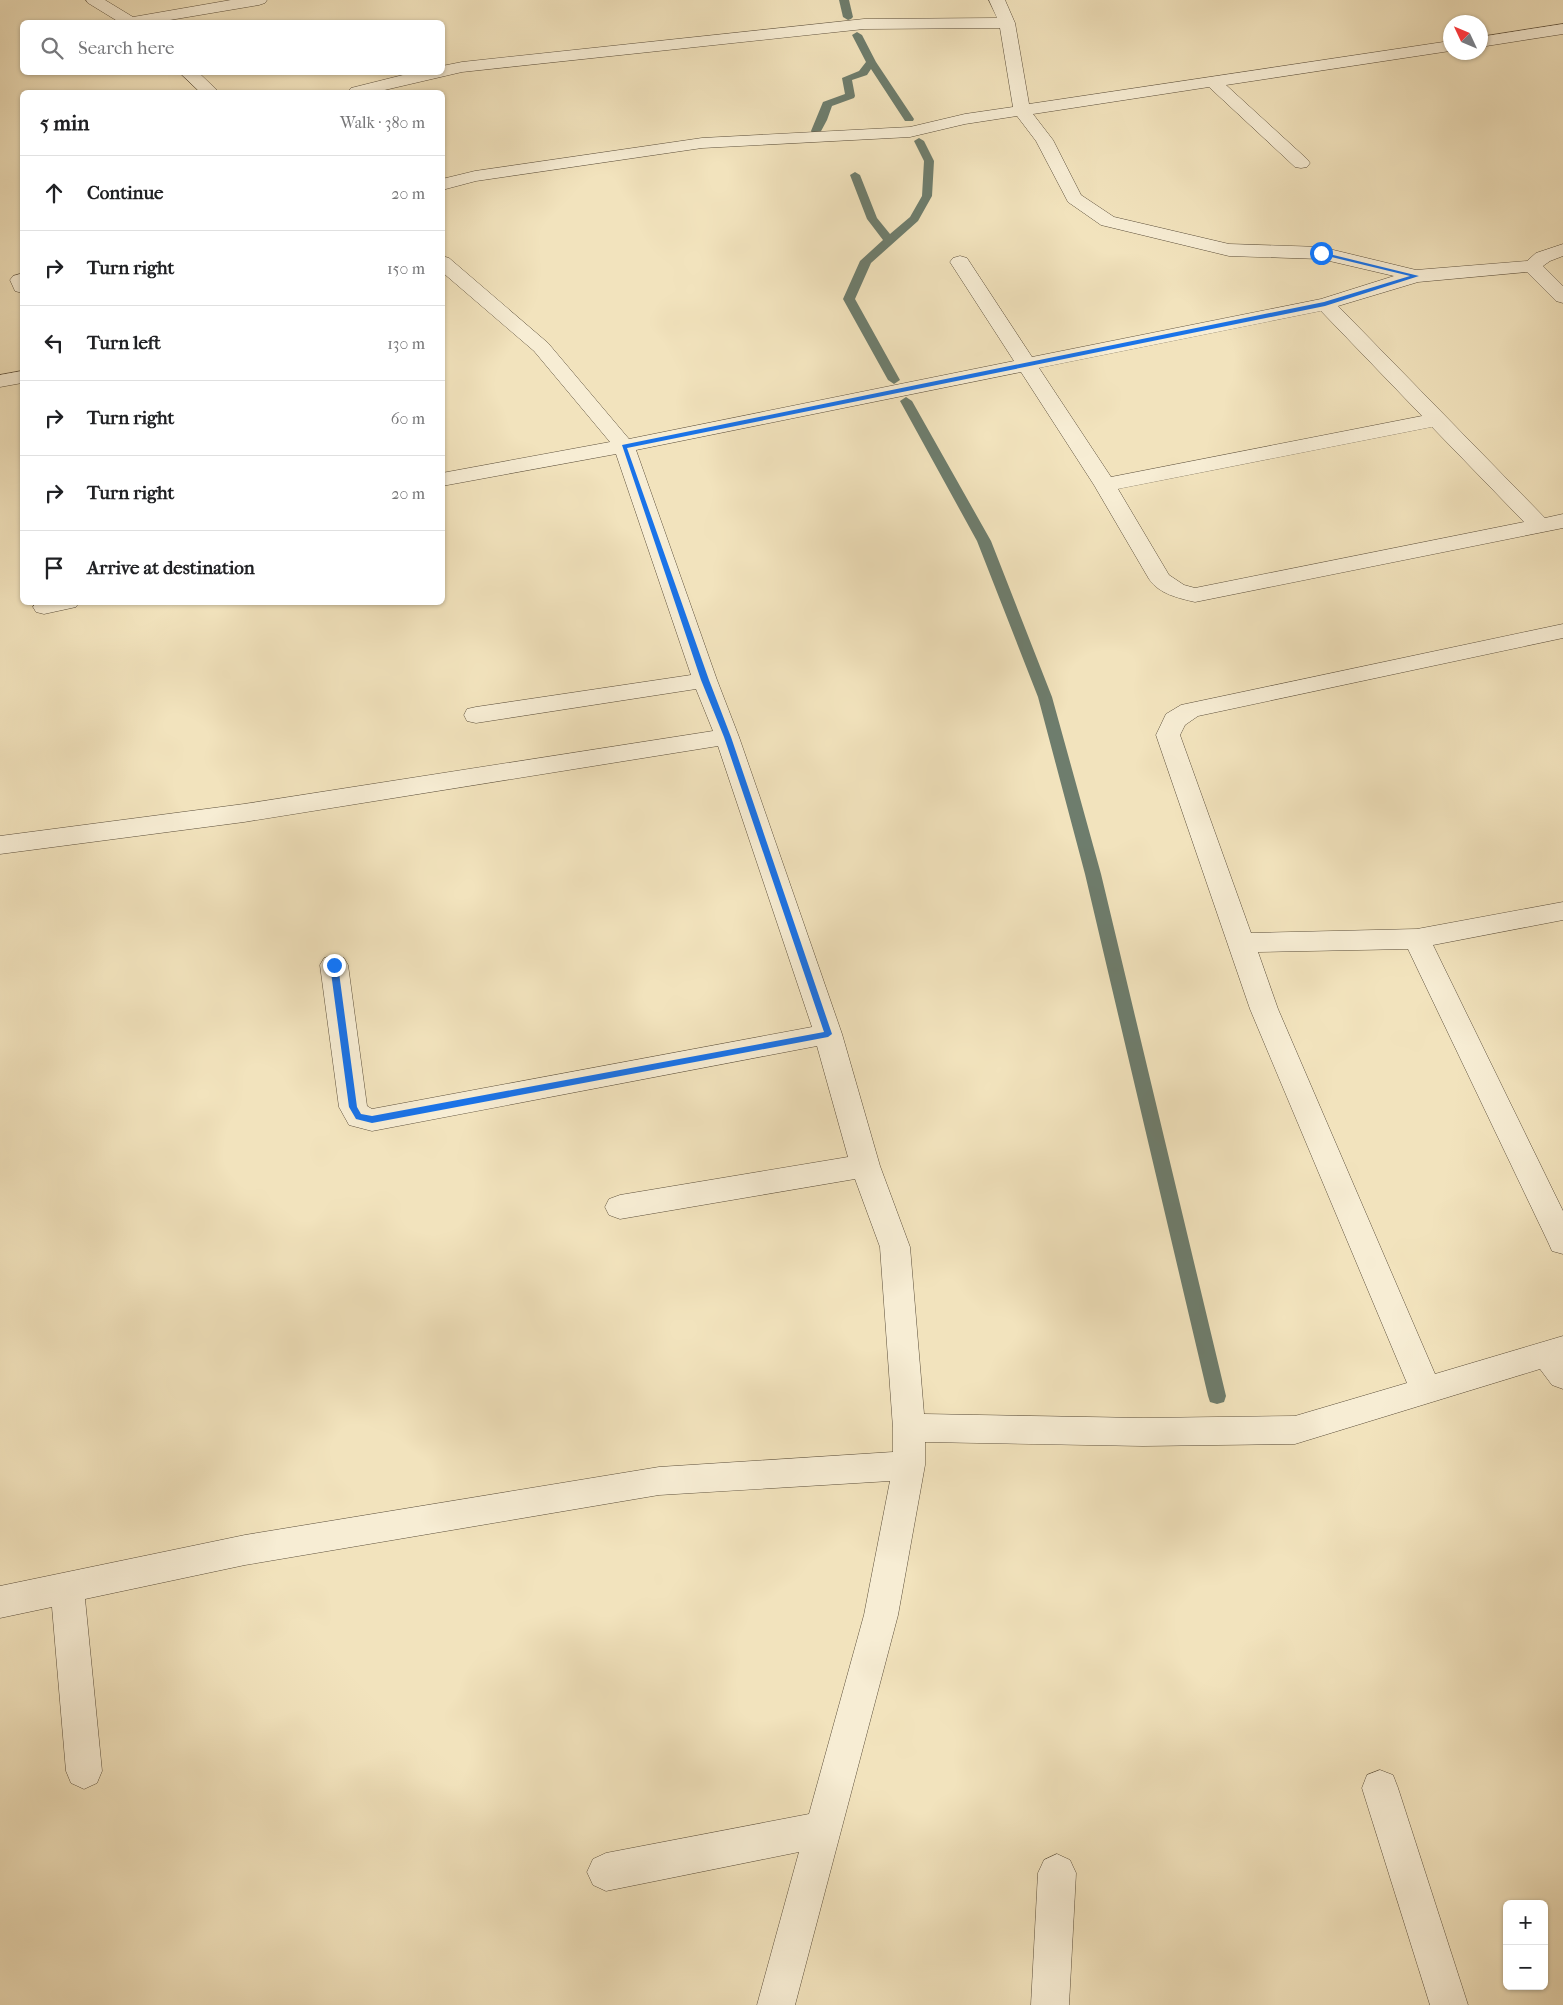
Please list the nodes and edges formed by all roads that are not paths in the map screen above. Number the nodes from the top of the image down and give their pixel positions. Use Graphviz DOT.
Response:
graph roads {
  1 [pos="94,0"];
  2 [pos="259,0"];
  3 [pos="997,0"];
  4 [pos="129,20"];
  5 [pos="144,20"];
  6 [pos="1007,23"];
  7 [pos="1563,29"];
  8 [pos="1488,41"];
  9 [pos="1443,47"];
  10 [pos="445,70"];
  11 [pos="190,75"];
  12 [pos="426,75"];
  13 [pos="1213,82"];
  14 [pos="208,90"];
  15 [pos="365,90"];
  16 [pos="1022,110"];
  17 [pos="1301,163"];
  18 [pos="445,184"];
  19 [pos="1563,250"];
  20 [pos="960,262"];
  21 [pos="1532,266"];
  22 [pos="445,267"];
  23 [pos="1416,276"];
  24 [pos="454,283"];
  25 [pos="1563,297"];
  26 [pos="1325,304"];
  27 [pos="1027,365"];
  28 [pos="20,377"];
  29 [pos="0,382"];
  30 [pos="1436,420"];
  31 [pos="624,446"];
  32 [pos="445,479"];
  33 [pos="1105,485"];
  34 [pos="1563,521"];
  35 [pos="1539,525"];
  36 [pos="54,605"];
  37 [pos="44,607"];
  38 [pos="1563,631"];
  39 [pos="705,680"];
  40 [pos="476,715"];
  41 [pos="727,737"];
  42 [pos="0,845"];
  43 [pos="1563,911"];
  44 [pos="1417,939"];
  45 [pos="1241,943"];
  46 [pos="334,965"];
  47 [pos="828,1034"];
  48 [pos="865,1166"];
  49 [pos="620,1207"];
  50 [pos="1563,1242"];
  51 [pos="1558,1360"];
  52 [pos="1426,1391"];
  53 [pos="909,1428"];
  54 [pos="909,1465"];
  55 [pos="67,1588"];
  56 [pos="0,1602"];
  57 [pos="84,1771"];
  58 [pos="1380,1788"];
  59 [pos="823,1829"];
  60 [pos="606,1872"];
  61 [pos="1057,1873"];
  62 [pos="776,2005"];
  63 [pos="1050,2005"];
  64 [pos="1450,2005"];
  1 -- 4 [label="street"];
  2 -- 5 [label="street"];
  3 -- 6 [label="street"];
  6 -- 10 [label="street"];
  6 -- 16 [label="street"];
  7 -- 8 [label="street"];
  9 -- 13 [label="street"];
  11 -- 14 [label="street"];
  12 -- 15 [label="street"];
  13 -- 16 [label="street"];
  13 -- 17 [label="street"];
  16 -- 18 [label="street"];
  16 -- 23 [label="street"];
  19 -- 21 [label="street"];
  20 -- 27 [label="street"];
  21 -- 23 [label="street"];
  21 -- 25 [label="street"];
  22 -- 24 [label="street"];
  23 -- 26 [label="street"];
  24 -- 31 [label="street"];
  26 -- 27 [label="street"];
  26 -- 30 [label="street"];
  27 -- 31 [label="street"];
  27 -- 33 [label="street"];
  28 -- 29 [label="street"];
  30 -- 33 [label="street"];
  30 -- 35 [label="street"];
  31 -- 32 [label="street"];
  31 -- 39 [label="street"];
  33 -- 35 [label="street"];
  34 -- 35 [label="street"];
  36 -- 37 [label="street"];
  38 -- 45 [label="street"];
  39 -- 40 [label="street"];
  39 -- 41 [label="street"];
  41 -- 42 [label="street"];
  41 -- 47 [label="street"];
  43 -- 44 [label="street"];
  44 -- 45 [label="street"];
  44 -- 50 [label="street"];
  45 -- 52 [label="street"];
  46 -- 47 [label="street"];
  47 -- 48 [label="street"];
  48 -- 49 [label="street"];
  48 -- 53 [label="street"];
  51 -- 52 [label="street"];
  52 -- 53 [label="street"];
  53 -- 54 [label="street"];
  54 -- 55 [label="street"];
  54 -- 59 [label="street"];
  55 -- 56 [label="street"];
  55 -- 57 [label="street"];
  58 -- 64 [label="street"];
  59 -- 60 [label="street"];
  59 -- 62 [label="street"];
  61 -- 63 [label="street"];
}
